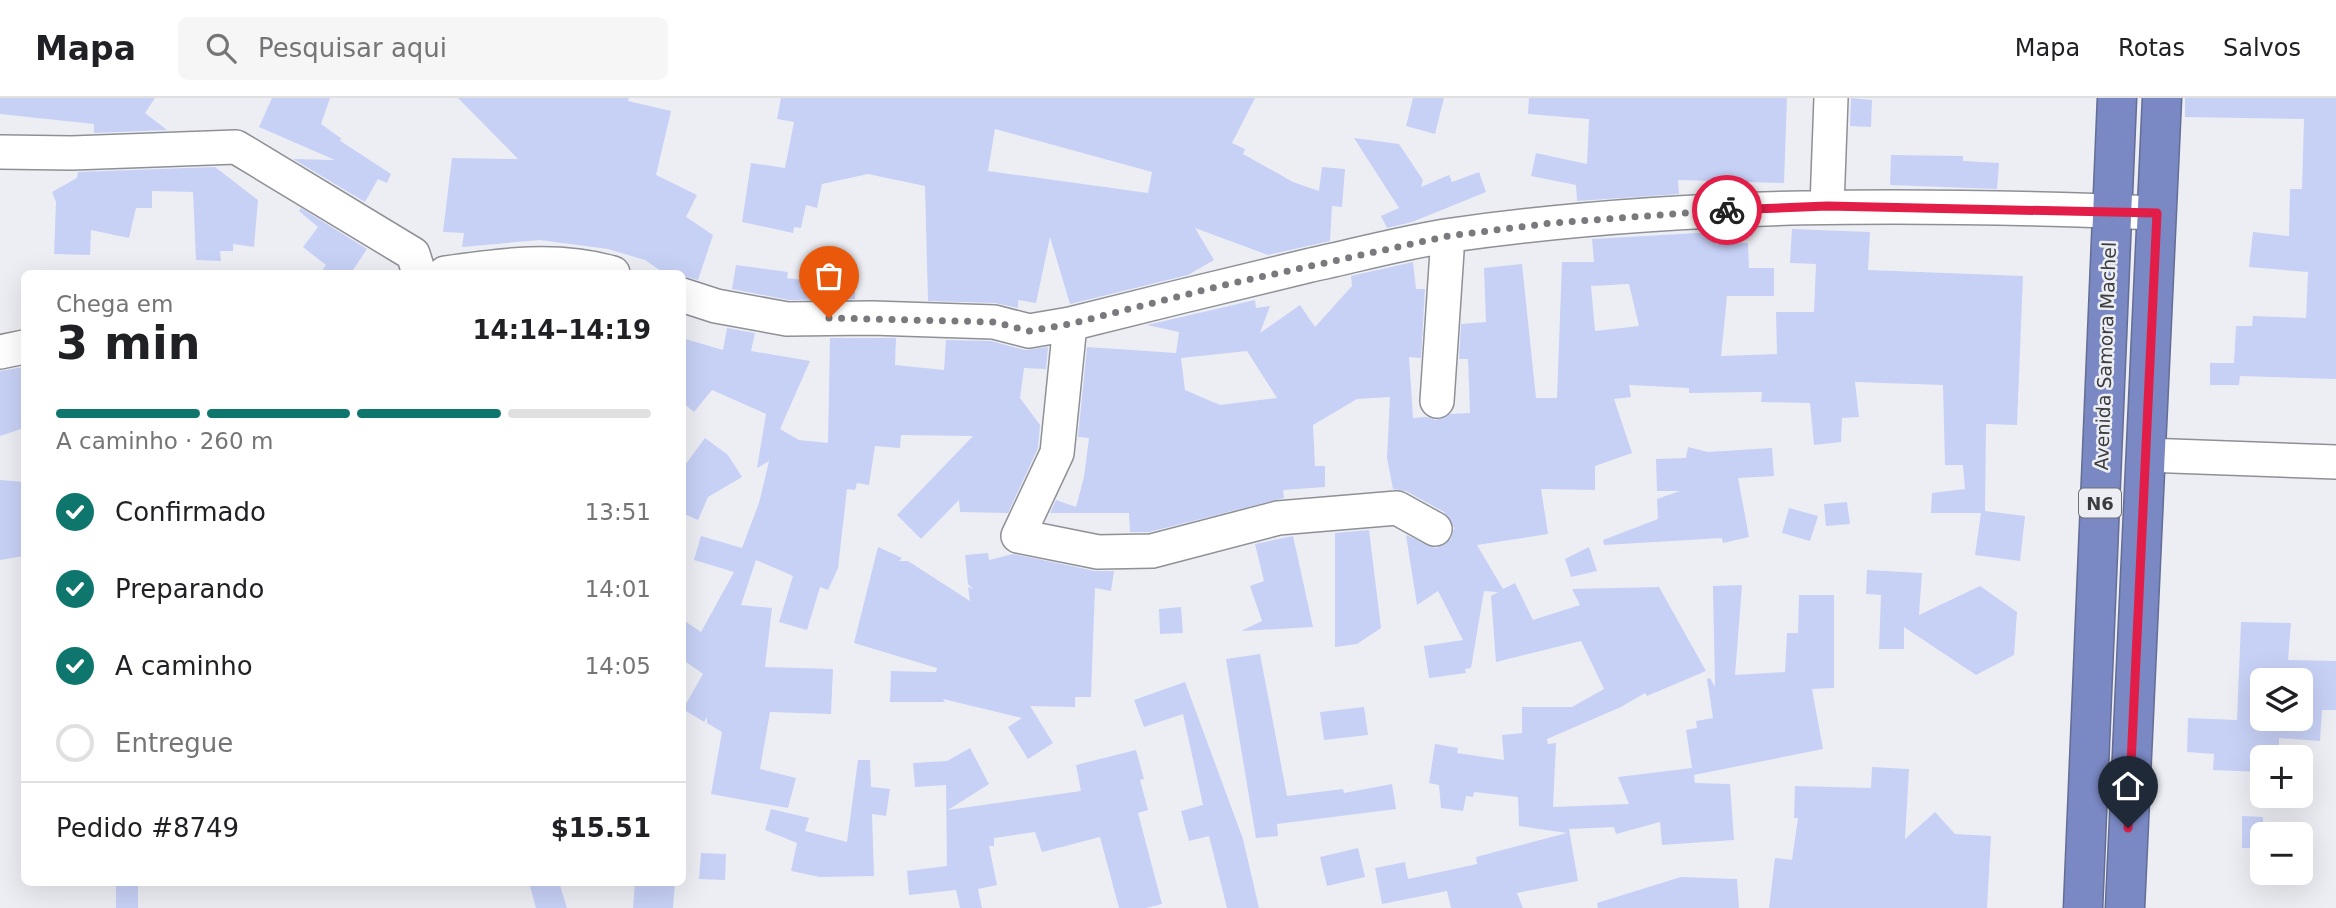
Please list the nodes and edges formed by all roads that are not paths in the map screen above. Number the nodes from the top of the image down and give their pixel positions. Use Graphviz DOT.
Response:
graph roads {
  1 [pos="1831,98"];
  2 [pos="2117,98"];
  3 [pos="2162,98"];
  4 [pos="0,152"];
  5 [pos="1827,206"];
  6 [pos="2111,211"];
  7 [pos="2157,213"];
  8 [pos="1448,236"];
  9 [pos="418,270"];
  10 [pos="466,270"];
  11 [pos="595,270"];
  12 [pos="686,296"];
  13 [pos="1070,324"];
  14 [pos="21,348"];
  15 [pos="0,352"];
  16 [pos="1437,401"];
  17 [pos="2145,455"];
  18 [pos="2336,462"];
  19 [pos="1435,529"];
  20 [pos="2083,908"];
  21 [pos="2125,908"];
  1 -- 5 [label="street"];
  2 -- 6 [label="highway, Avenida Samora Machel / N6"];
  3 -- 7 [label="highway, N6"];
  4 -- 9 [label="street"];
  5 -- 6 [label="street"];
  5 -- 8 [label="street"];
  6 -- 7 [label="street"];
  6 -- 20 [label="highway, Avenida Samora Machel / N6"];
  7 -- 17 [label="highway, N6"];
  8 -- 13 [label="street"];
  8 -- 16 [label="street"];
  10 -- 11 [label="street"];
  12 -- 13 [label="street"];
  13 -- 19 [label="street"];
  14 -- 15 [label="street"];
  17 -- 18 [label="street"];
  17 -- 21 [label="highway, N6"];
}
